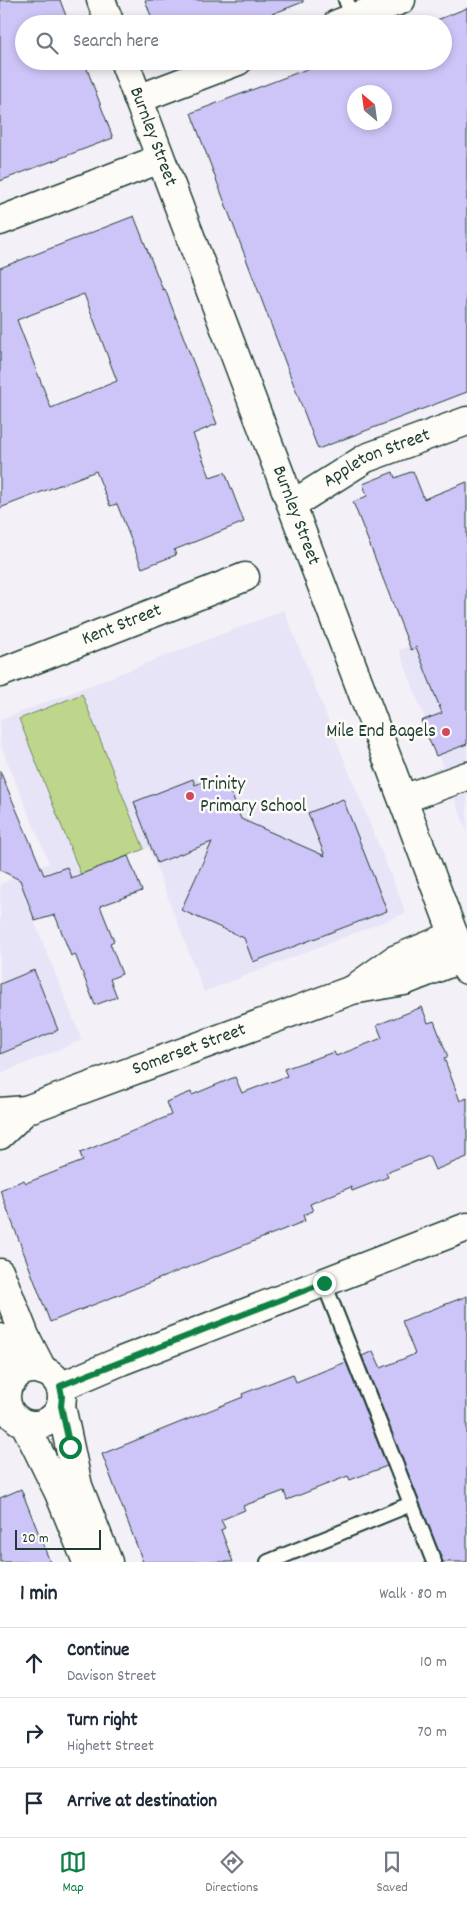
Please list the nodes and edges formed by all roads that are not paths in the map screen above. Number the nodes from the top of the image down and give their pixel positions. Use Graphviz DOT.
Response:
graph roads {
  1 [pos="101,0"];
  2 [pos="401,0"];
  3 [pos="345,14"];
  4 [pos="107,15"];
  5 [pos="127,70"];
  6 [pos="214,70"];
  7 [pos="138,98"];
  8 [pos="160,159"];
  9 [pos="0,220"];
  10 [pos="467,421"];
  11 [pos="293,504"];
  12 [pos="245,577"];
  13 [pos="0,673"];
  14 [pos="467,776"];
  15 [pos="403,799"];
  16 [pos="461,954"];
  17 [pos="13,1111"];
  18 [pos="0,1135"];
  19 [pos="467,1227"];
  20 [pos="0,1273"];
  21 [pos="324,1283"];
  22 [pos="0,1338"];
  23 [pos="13,1380"];
  24 [pos="55,1388"];
  25 [pos="11,1414"];
  26 [pos="410,1504"];
  27 [pos="87,1562"];
  28 [pos="108,1562"];
  29 [pos="268,1562"];
  30 [pos="434,1562"];
  1 -- 4 [label="street"];
  2 -- 3 [label="street"];
  5 -- 7 [label="street, Burnley Street"];
  6 -- 7 [label="street"];
  7 -- 8 [label="street, Burnley Street"];
  8 -- 9 [label="street"];
  8 -- 11 [label="street, Burnley Street"];
  10 -- 11 [label="street, Appleton Street"];
  11 -- 15 [label="street, Burnley Street"];
  12 -- 13 [label="street, Kent Street"];
  14 -- 15 [label="street"];
  15 -- 16 [label="street, Burnley Street"];
  16 -- 17 [label="street, Somerset Street"];
  17 -- 18 [label="street, Somerset Street"];
  19 -- 21 [label="street"];
  20 -- 24 [label="street"];
  21 -- 24 [label="street"];
  21 -- 26 [label="lane"];
  22 -- 23 [label="street"];
  23 -- 24 [label="street"];
  23 -- 25 [label="street"];
  24 -- 25 [label="street"];
  24 -- 28 [label="street"];
  25 -- 27 [label="street"];
  26 -- 29 [label="lane"];
  26 -- 30 [label="lane"];
}
